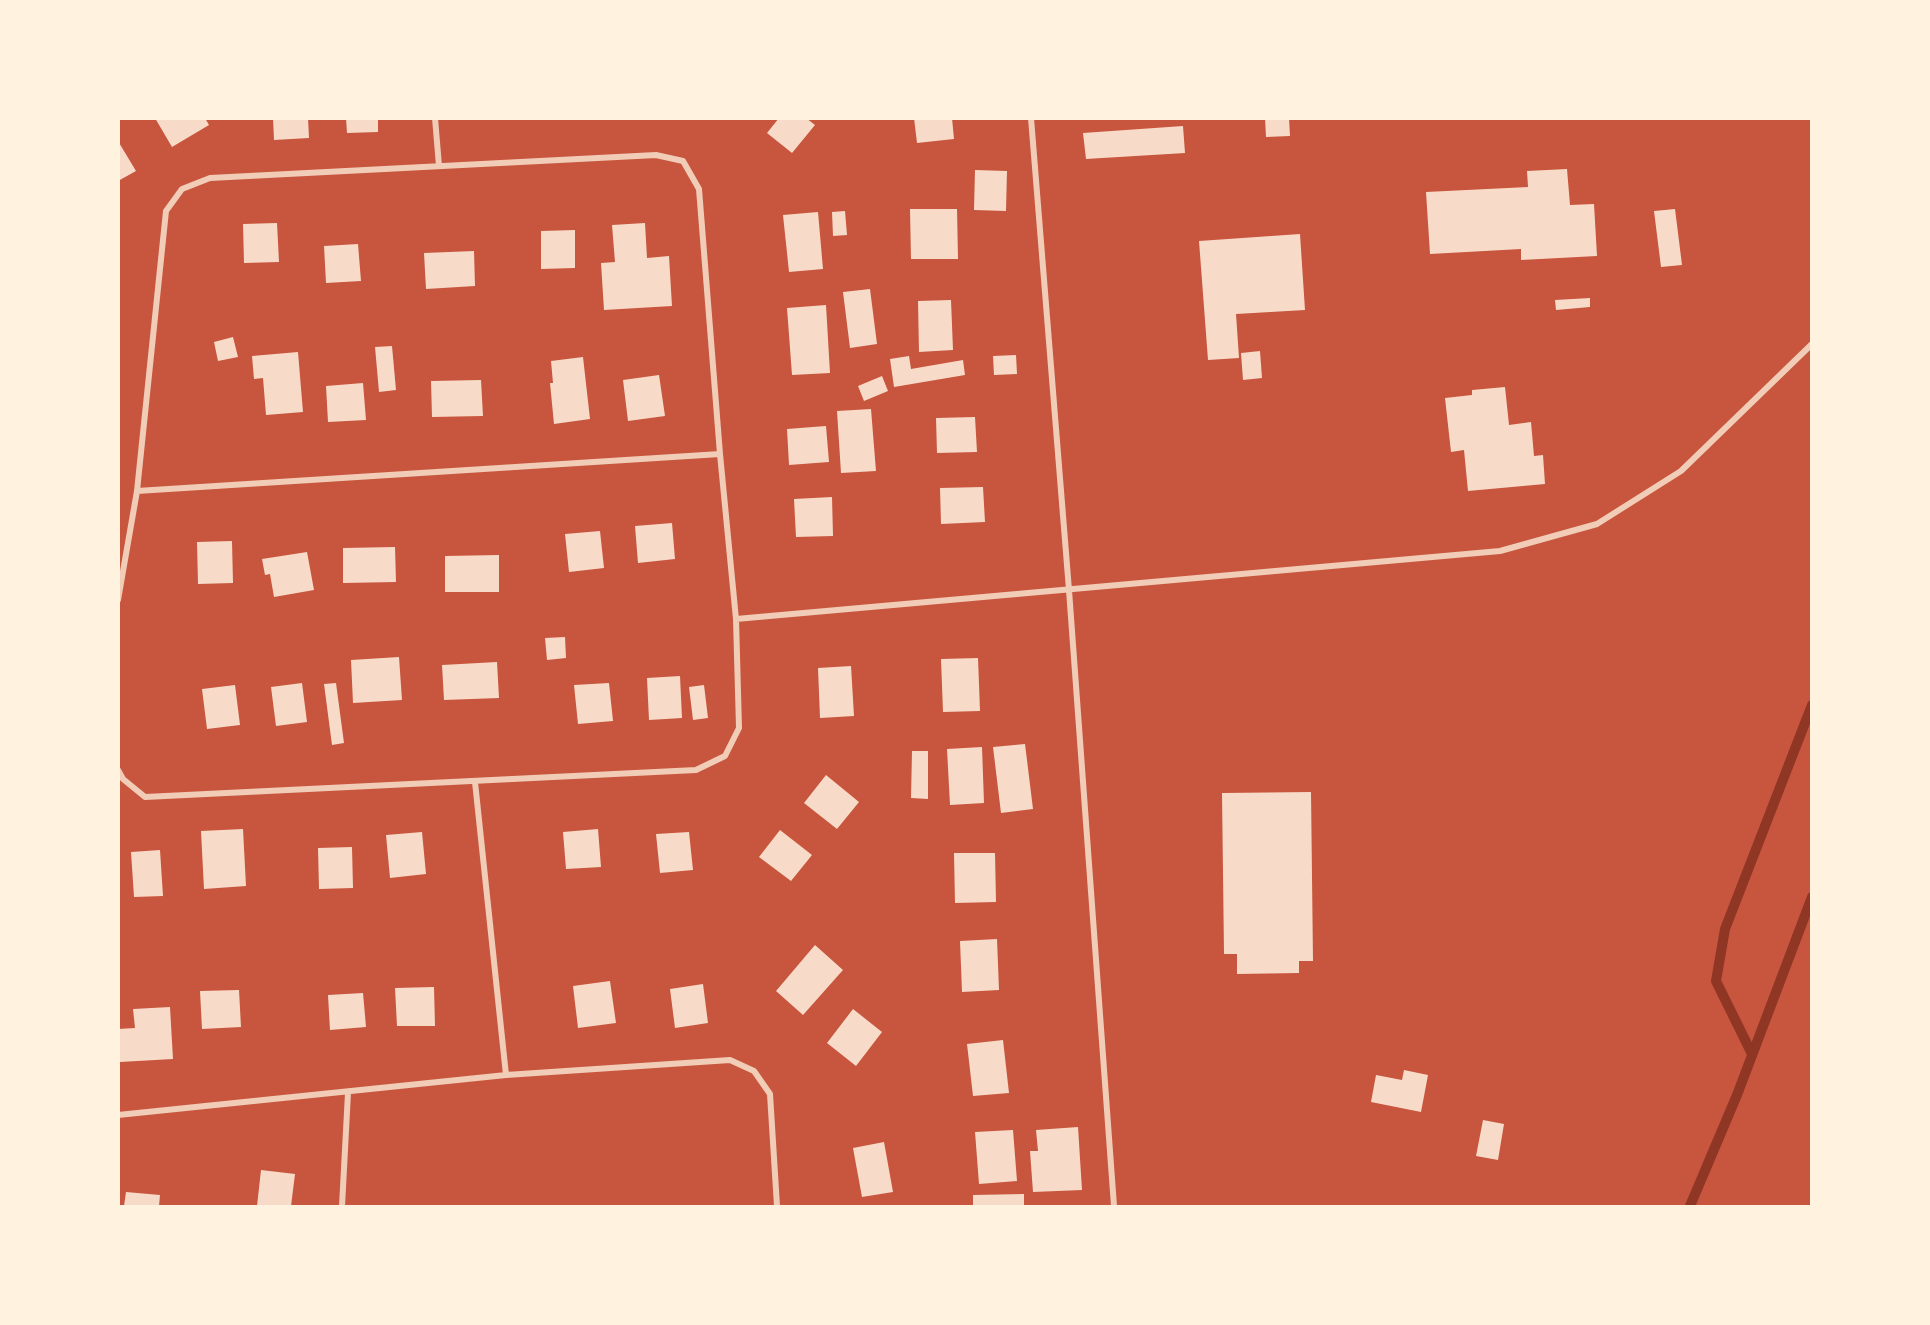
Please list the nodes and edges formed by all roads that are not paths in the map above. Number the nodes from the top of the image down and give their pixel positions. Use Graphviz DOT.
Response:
graph roads {
  1 [pos="435,118"];
  2 [pos="1031,118"];
  3 [pos="439,166"];
  4 [pos="1812,344"];
  5 [pos="720,454"];
  6 [pos="137,491"];
  7 [pos="1069,590"];
  8 [pos="118,600"];
  9 [pos="736,619"];
  10 [pos="118,770"];
  11 [pos="475,782"];
  12 [pos="506,1075"];
  13 [pos="348,1093"];
  14 [pos="118,1115"];
  15 [pos="342,1206"];
  16 [pos="777,1206"];
  17 [pos="1114,1206"];
  1 -- 3 [label="street"];
  2 -- 7 [label="street"];
  3 -- 5 [label="street"];
  3 -- 6 [label="street"];
  4 -- 7 [label="street"];
  5 -- 6 [label="street"];
  5 -- 9 [label="street"];
  6 -- 8 [label="street"];
  7 -- 9 [label="street"];
  7 -- 17 [label="street"];
  9 -- 11 [label="street"];
  10 -- 11 [label="street"];
  11 -- 12 [label="street"];
  12 -- 13 [label="street"];
  12 -- 16 [label="street"];
  13 -- 14 [label="street"];
  13 -- 15 [label="street"];
}
